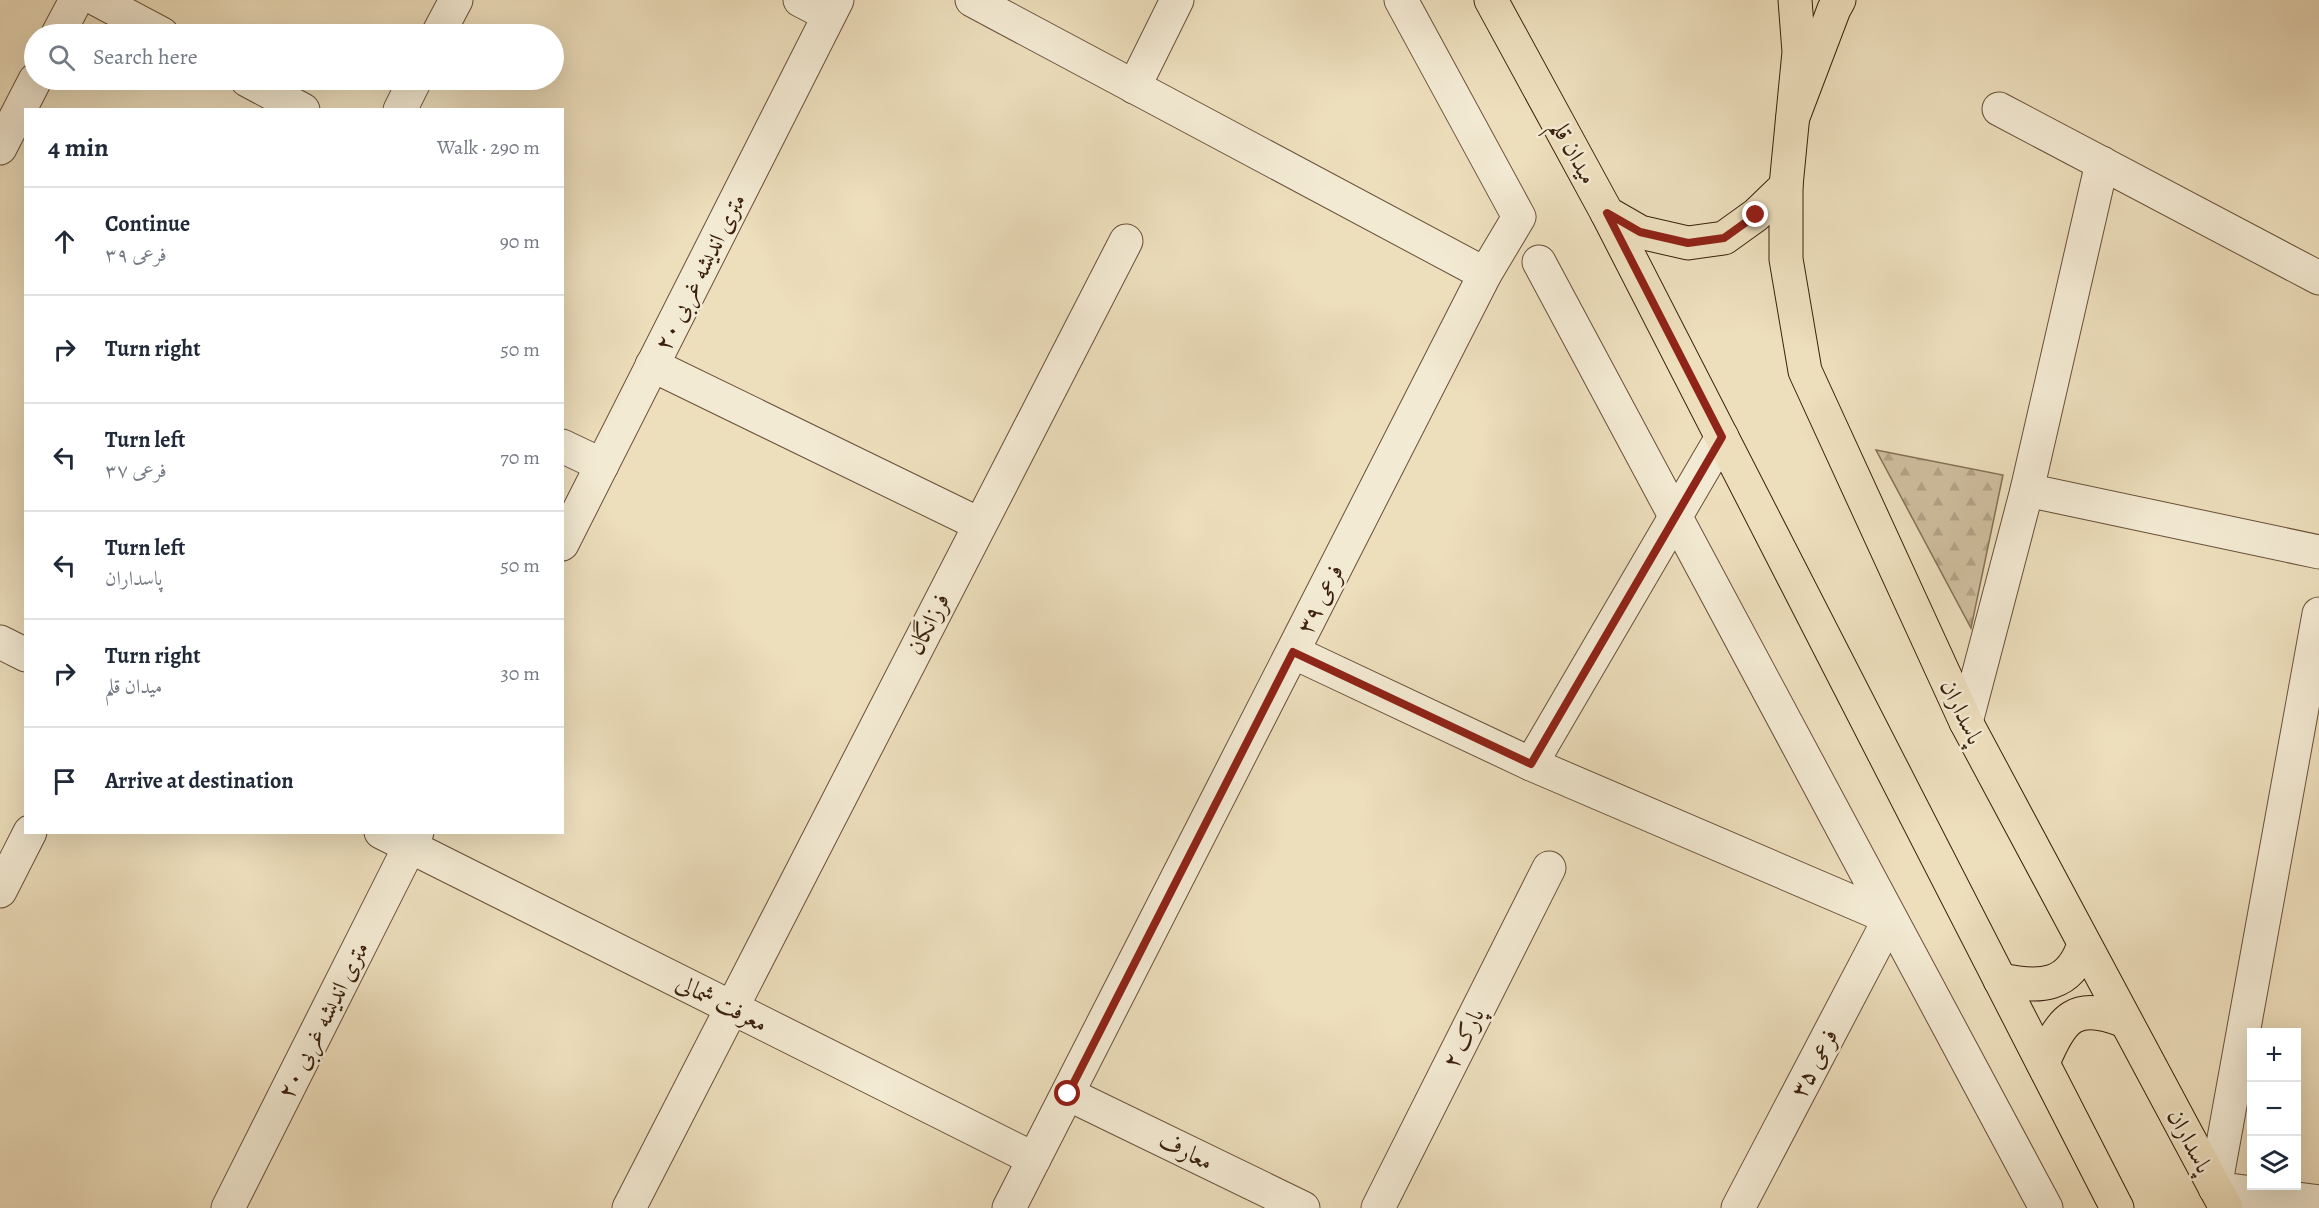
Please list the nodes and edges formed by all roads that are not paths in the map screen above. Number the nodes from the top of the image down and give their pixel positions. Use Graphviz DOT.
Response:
graph roads {
  1 [pos="76,0"];
  2 [pos="98,0"];
  3 [pos="456,0"];
  4 [pos="800,0"];
  5 [pos="972,0"];
  6 [pos="1177,0"];
  7 [pos="1401,0"];
  8 [pos="1491,0"];
  9 [pos="1795,0"];
  10 [pos="1839,0"];
  11 [pos="833,8"];
  12 [pos="63,24"];
  13 [pos="143,24"];
  14 [pos="443,24"];
  15 [pos="1134,87"];
  16 [pos="30,90"];
  17 [pos="266,90"];
  18 [pos="410,90"];
  19 [pos="299,108"];
  20 [pos="401,108"];
  21 [pos="1999,109"];
  22 [pos="1793,117"];
  23 [pos="0,148"];
  24 [pos="2102,164"];
  25 [pos="1786,186"];
  26 [pos="1607,213"];
  27 [pos="1126,241"];
  28 [pos="1539,262"];
  29 [pos="1485,274"];
  30 [pos="2319,278"];
  31 [pos="652,365"];
  32 [pos="1722,437"];
  33 [pos="564,447"];
  34 [pos="602,465"];
  35 [pos="2027,490"];
  36 [pos="1676,517"];
  37 [pos="979,524"];
  38 [pos="564,540"];
  39 [pos="2319,552"];
  40 [pos="2319,614"];
  41 [pos="0,642"];
  42 [pos="1293,652"];
  43 [pos="24,654"];
  44 [pos="1966,722"];
  45 [pos="1531,764"];
  46 [pos="29,834"];
  47 [pos="389,834"];
  48 [pos="414,840"];
  49 [pos="1549,868"];
  50 [pos="0,891"];
  51 [pos="1890,918"];
  52 [pos="2084,944"];
  53 [pos="2000,980"];
  54 [pos="732,1008"];
  55 [pos="2126,1022"];
  56 [pos="2043,1063"];
  57 [pos="1068,1094"];
  58 [pos="1034,1159"];
  59 [pos="2221,1198"];
  60 [pos="2319,1202"];
  61 [pos="228,1208"];
  62 [pos="629,1208"];
  63 [pos="1009,1208"];
  64 [pos="1303,1208"];
  65 [pos="1378,1208"];
  66 [pos="1738,1208"];
  67 [pos="2046,1208"];
  68 [pos="2117,1208"];
  1 -- 12 [label="street"];
  2 -- 13 [label="street"];
  3 -- 14 [label="street"];
  4 -- 11 [label="street"];
  5 -- 15 [label="street"];
  6 -- 15 [label="street"];
  7 -- 29 [label="street, فرعی ۳۹"];
  8 -- 26 [label="main road, میدان قلم"];
  9 -- 22 [label="main road"];
  10 -- 22 [label="main road"];
  11 -- 31 [label="street, ۲۰ متری اندیشه غربی"];
  15 -- 29 [label="street"];
  16 -- 23 [label="street"];
  17 -- 19 [label="street"];
  18 -- 20 [label="street"];
  21 -- 24 [label="street"];
  22 -- 25 [label="main road"];
  24 -- 30 [label="street"];
  24 -- 35 [label="street"];
  25 -- 26 [label="main road, میدان قلم"];
  25 -- 44 [label="main road, پاسداران"];
  26 -- 32 [label="main road"];
  27 -- 37 [label="street, فرزانگان"];
  28 -- 36 [label="street"];
  29 -- 42 [label="street, فرعی ۳۹"];
  31 -- 34 [label="street, ۲۰ متری اندیشه غربی"];
  31 -- 37 [label="street"];
  32 -- 36 [label="street"];
  32 -- 53 [label="main road"];
  33 -- 34 [label="street"];
  34 -- 38 [label="street, ۲۰ متری اندیشه غربی"];
  35 -- 39 [label="street"];
  35 -- 44 [label="street"];
  36 -- 45 [label="street"];
  36 -- 51 [label="street"];
  37 -- 54 [label="street, فرزانگان"];
  40 -- 59 [label="street"];
  41 -- 43 [label="street"];
  42 -- 45 [label="street"];
  42 -- 57 [label="street, فرعی ۳۹"];
  44 -- 52 [label="main road, پاسداران"];
  45 -- 51 [label="street"];
  46 -- 50 [label="street"];
  47 -- 48 [label="street, معرفت شمالی"];
  48 -- 54 [label="street, معرفت شمالی"];
  48 -- 61 [label="street, ۲۰ متری اندیشه غربی"];
  49 -- 65 [label="street, پارک ۲"];
  51 -- 66 [label="street, فرعی ۳۵"];
  51 -- 67 [label="street"];
  52 -- 53 [label="main road"];
  52 -- 55 [label="main road, پاسداران"];
  53 -- 56 [label="main road"];
  54 -- 58 [label="street, معرفت شمالی"];
  54 -- 62 [label="street, فرزانگان"];
  55 -- 56 [label="main road"];
  55 -- 59 [label="main road, پاسداران"];
  56 -- 68 [label="main road"];
  57 -- 58 [label="street, فرعی ۳۹"];
  57 -- 64 [label="street, معارف"];
  58 -- 63 [label="street, فرعی ۳۹"];
  59 -- 60 [label="street"];
}
